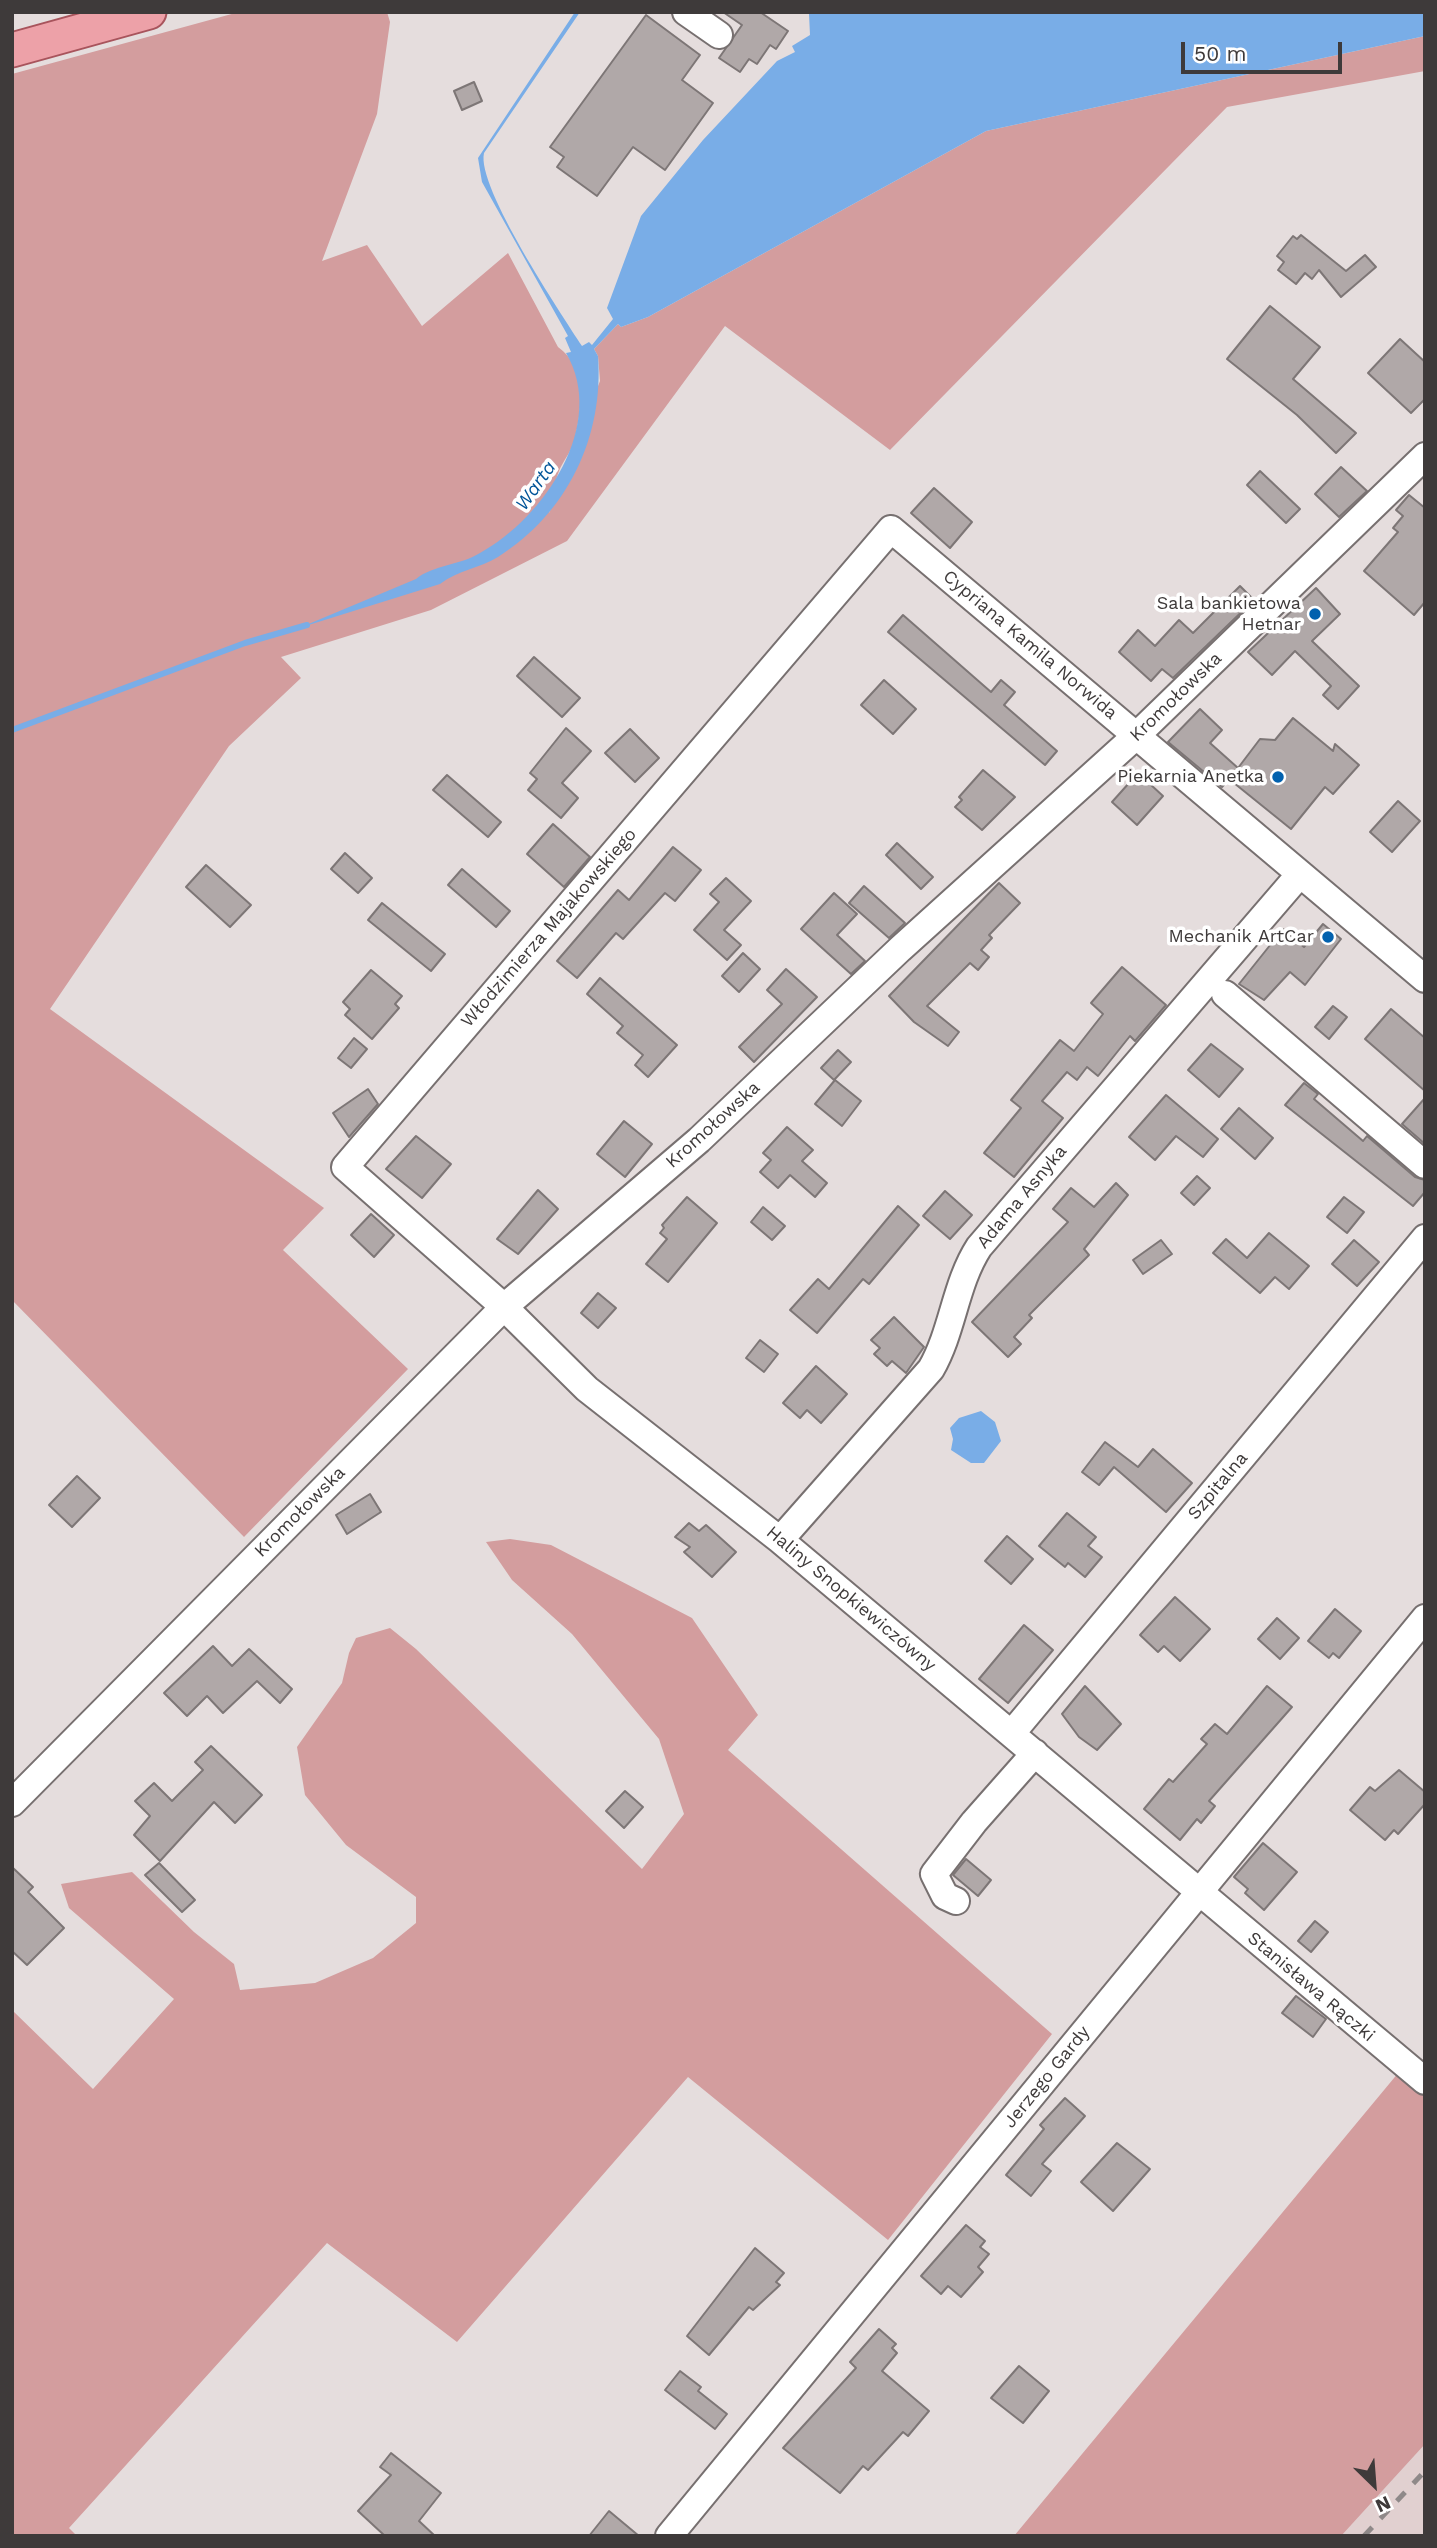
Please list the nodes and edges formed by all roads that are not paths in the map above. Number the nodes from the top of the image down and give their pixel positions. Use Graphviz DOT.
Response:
graph roads {
  1 [pos="149,12"];
  2 [pos="686,12"];
  3 [pos="719,35"];
  4 [pos="12,50"];
  5 [pos="1425,456"];
  6 [pos="891,529"];
  7 [pos="1137,735"];
  8 [pos="1300,874"];
  9 [pos="1425,979"];
  10 [pos="1225,994"];
  11 [pos="1425,1166"];
  12 [pos="1425,1238"];
  13 [pos="504,1307"];
  14 [pos="780,1540"];
  15 [pos="1425,1618"];
  16 [pos="1012,1733"];
  17 [pos="1035,1753"];
  18 [pos="12,1804"];
  19 [pos="1199,1892"];
  20 [pos="956,1901"];
  21 [pos="1425,2081"];
  22 [pos="669,2536"];
  1 -- 4 [label="main road"];
  2 -- 3 [label="street"];
  5 -- 7 [label="street, Kromołowska"];
  6 -- 7 [label="street, Cypriana Kamila Norwida"];
  6 -- 13 [label="street, Włodzimierza Majakowskiego"];
  7 -- 8 [label="street, Cypriana Kamila Norwida"];
  7 -- 13 [label="street, Kromołowska"];
  8 -- 9 [label="street, Cypriana Kamila Norwida"];
  8 -- 14 [label="street, Adama Asnyka"];
  10 -- 11 [label="street"];
  12 -- 16 [label="street, Szpitalna"];
  13 -- 14 [label="street, Haliny Snopkiewiczówny"];
  13 -- 18 [label="street, Kromołowska"];
  14 -- 16 [label="street, Haliny Snopkiewiczówny"];
  15 -- 19 [label="street, Jerzego Gardy"];
  16 -- 17 [label="street, Haliny Snopkiewiczówny"];
  17 -- 19 [label="street, Haliny Snopkiewiczówny"];
  17 -- 20 [label="street"];
  19 -- 21 [label="street, Stanisława Rączki"];
  19 -- 22 [label="street, Jerzego Gardy"];
}
